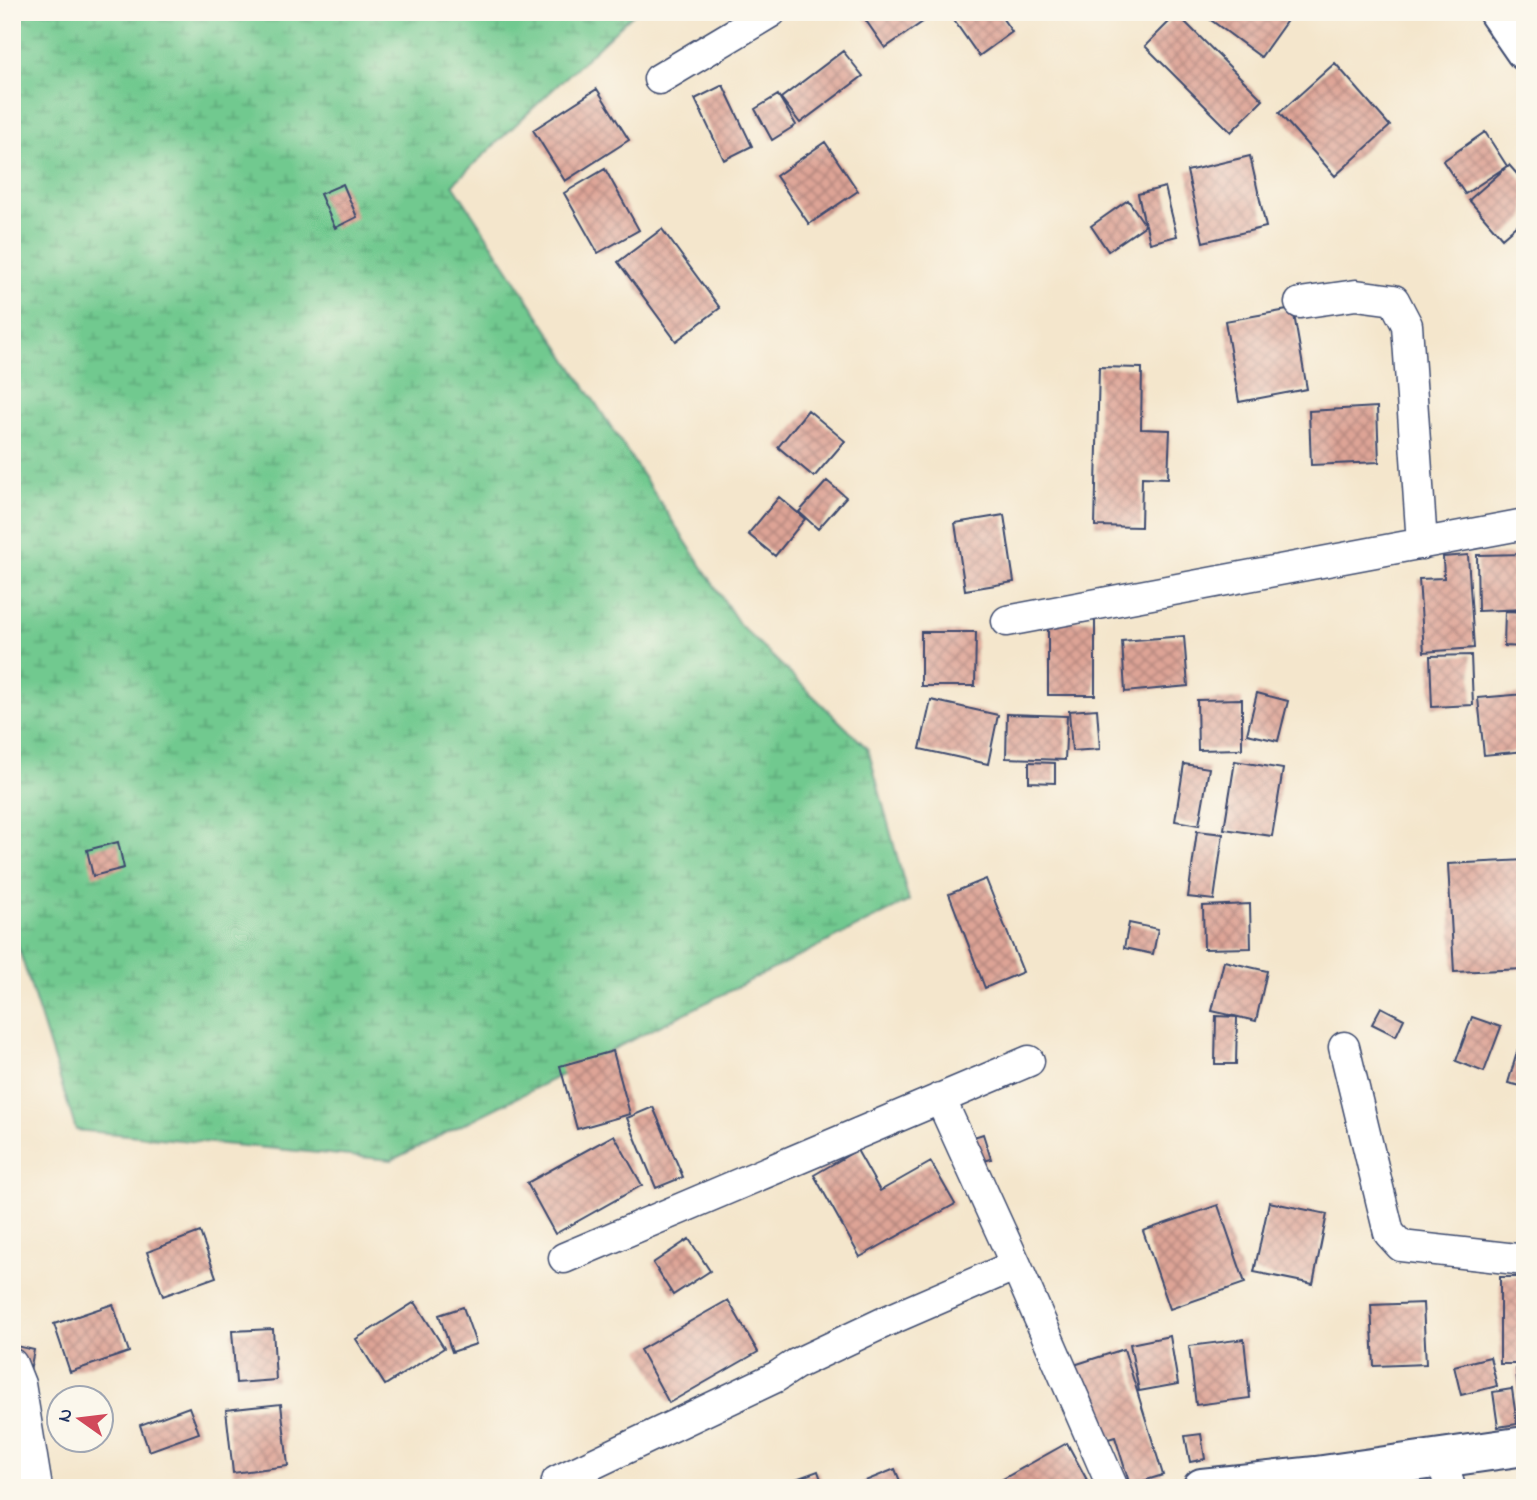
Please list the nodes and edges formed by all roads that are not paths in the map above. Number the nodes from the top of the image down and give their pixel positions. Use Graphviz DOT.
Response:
graph roads {
  1 [pos="771,12"];
  2 [pos="1498,12"];
  3 [pos="1525,51"];
  4 [pos="659,79"];
  5 [pos="1300,303"];
  6 [pos="1525,524"];
  7 [pos="1422,544"];
  8 [pos="1007,621"];
  9 [pos="1344,1046"];
  10 [pos="1029,1061"];
  11 [pos="940,1098"];
  12 [pos="564,1258"];
  13 [pos="1525,1260"];
  14 [pos="1016,1265"];
  15 [pos="12,1364"];
  16 [pos="1525,1446"];
  17 [pos="1446,1473"];
  18 [pos="37,1488"];
  19 [pos="556,1488"];
  20 [pos="1113,1488"];
  21 [pos="1202,1488"];
  1 -- 4 [label="street"];
  2 -- 3 [label="street"];
  5 -- 7 [label="street"];
  6 -- 7 [label="street"];
  7 -- 8 [label="street"];
  9 -- 13 [label="street"];
  10 -- 11 [label="street"];
  11 -- 12 [label="street"];
  11 -- 14 [label="street"];
  14 -- 19 [label="street"];
  14 -- 20 [label="street"];
  15 -- 18 [label="street"];
  16 -- 17 [label="street"];
  17 -- 21 [label="street"];
}
